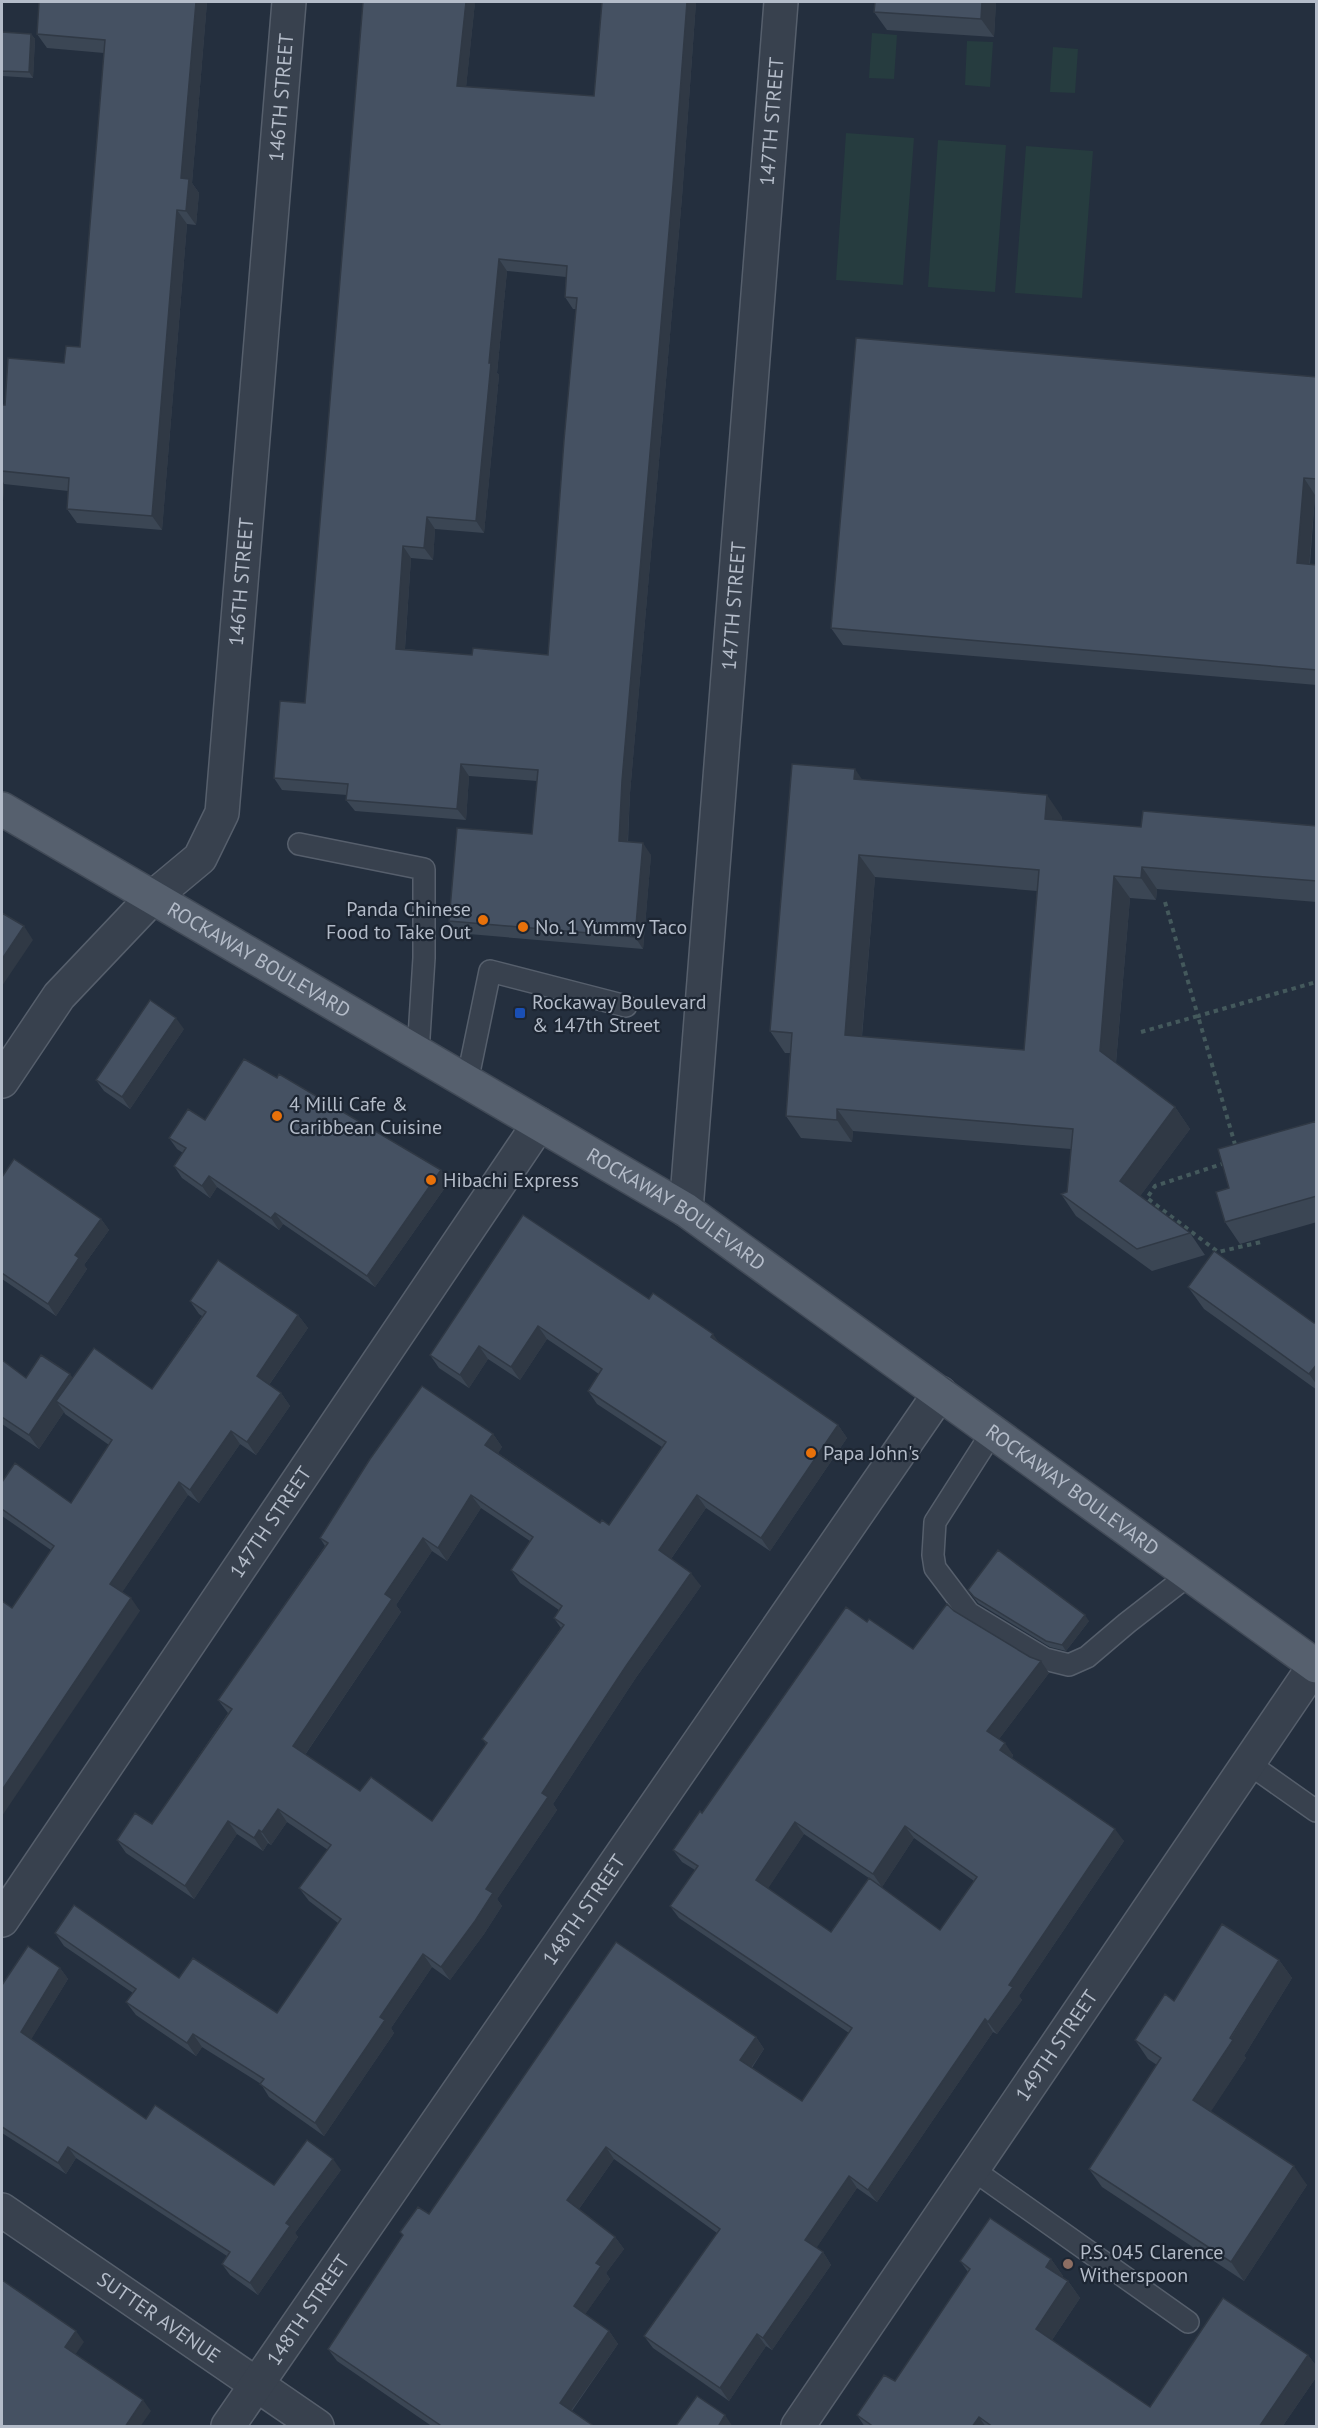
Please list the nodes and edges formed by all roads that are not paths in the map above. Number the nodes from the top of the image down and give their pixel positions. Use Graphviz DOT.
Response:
graph roads {
  1 [pos="289,2"];
  2 [pos="781,2"];
  3 [pos="2,809"];
  4 [pos="299,844"];
  5 [pos="152,898"];
  6 [pos="626,1006"];
  7 [pos="418,1053"];
  8 [pos="2,1081"];
  9 [pos="467,1082"];
  10 [pos="539,1124"];
  11 [pos="686,1210"];
  12 [pos="940,1393"];
  13 [pos="993,1431"];
  14 [pos="1190,1574"];
  15 [pos="1316,1665"];
  16 [pos="1248,1763"];
  17 [pos="1317,1811"];
  18 [pos="2,1920"];
  19 [pos="972,2169"];
  20 [pos="2,2211"];
  21 [pos="1188,2322"];
  22 [pos="256,2385"];
  23 [pos="228,2427"];
  24 [pos="318,2427"];
  25 [pos="798,2427"];
  1 -- 5 [label="street, 146TH STREET"];
  2 -- 11 [label="street, 147TH STREET"];
  3 -- 5 [label="main road, ROCKAWAY BOULEVARD"];
  4 -- 7 [label="lane"];
  5 -- 7 [label="main road, ROCKAWAY BOULEVARD"];
  5 -- 8 [label="street, 146TH STREET"];
  6 -- 9 [label="lane"];
  7 -- 9 [label="main road, ROCKAWAY BOULEVARD"];
  9 -- 10 [label="main road, ROCKAWAY BOULEVARD"];
  10 -- 11 [label="main road, ROCKAWAY BOULEVARD"];
  10 -- 18 [label="street, 147TH STREET"];
  11 -- 12 [label="main road, ROCKAWAY BOULEVARD"];
  12 -- 13 [label="main road, ROCKAWAY BOULEVARD"];
  12 -- 22 [label="street, 148TH STREET"];
  13 -- 14 [label="main road, ROCKAWAY BOULEVARD"];
  13 -- 14 [label="lane"];
  14 -- 15 [label="main road, ROCKAWAY BOULEVARD"];
  15 -- 16 [label="street, 149TH STREET"];
  16 -- 17 [label="lane"];
  16 -- 19 [label="street, 149TH STREET"];
  19 -- 21 [label="lane"];
  19 -- 25 [label="street, 149TH STREET"];
  20 -- 22 [label="street, SUTTER AVENUE"];
  22 -- 23 [label="street, 148TH STREET"];
  22 -- 24 [label="street, SUTTER AVENUE"];
}
